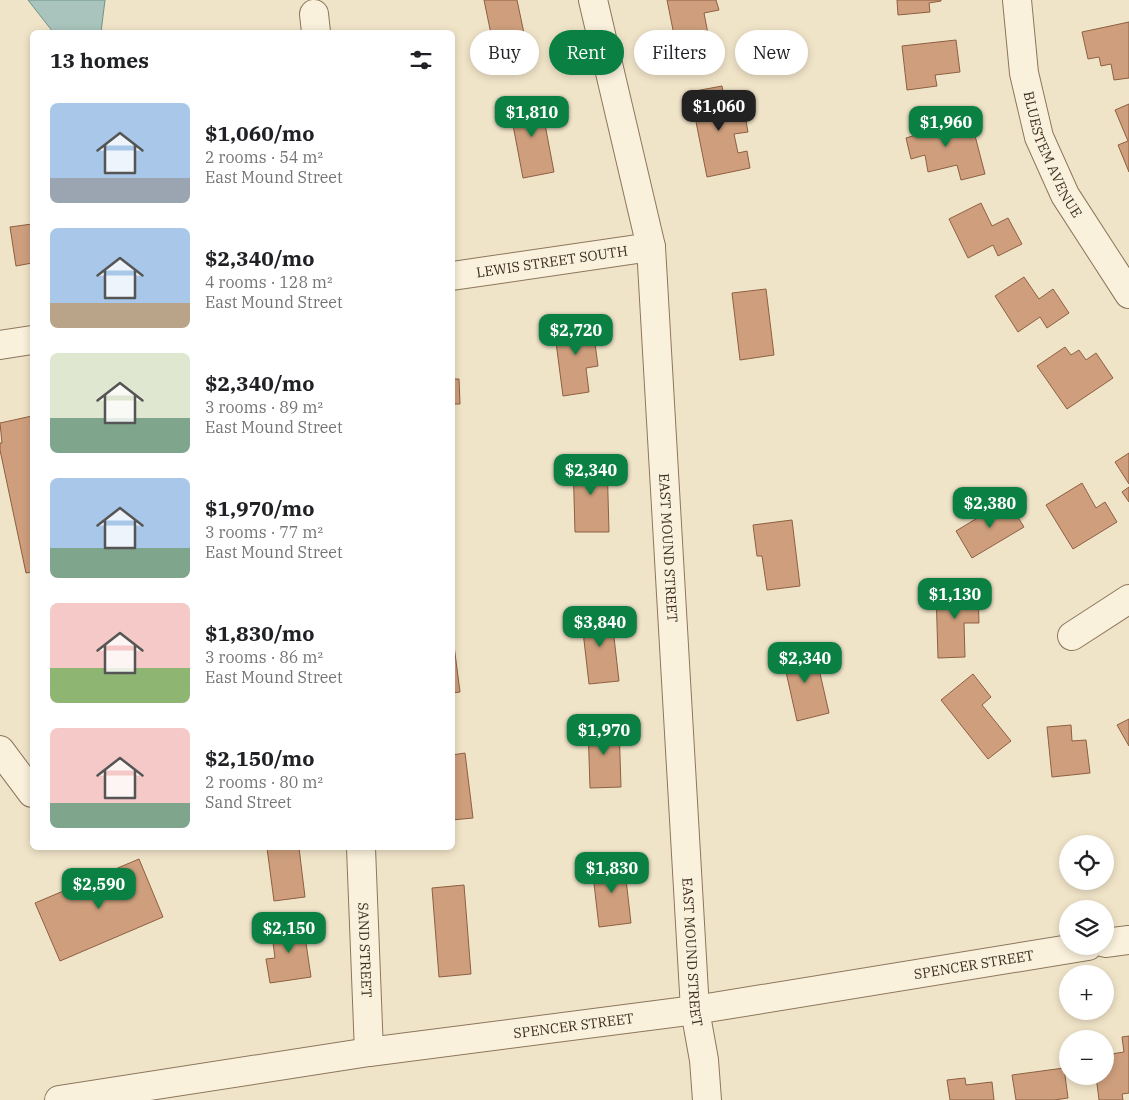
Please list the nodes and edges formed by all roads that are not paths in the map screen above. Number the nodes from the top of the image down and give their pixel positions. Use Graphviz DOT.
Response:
graph roads {
  1 [pos="593,0"];
  2 [pos="1017,0"];
  3 [pos="651,247"];
  4 [pos="455,276"];
  5 [pos="1129,294"];
  6 [pos="30,340"];
  7 [pos="0,345"];
  8 [pos="1129,599"];
  9 [pos="1072,636"];
  10 [pos="0,750"];
  11 [pos="30,790"];
  12 [pos="361,850"];
  13 [pos="1129,940"];
  14 [pos="1114,942"];
  15 [pos="1059,951"];
  16 [pos="696,1010"];
  17 [pos="369,1052"];
  18 [pos="59,1100"];
  19 [pos="707,1100"];
  1 -- 3 [label="street, EAST MOUND STREET"];
  2 -- 5 [label="street, BLUESTEM AVENUE"];
  3 -- 4 [label="street, LEWIS STREET SOUTH"];
  3 -- 16 [label="street, EAST MOUND STREET"];
  6 -- 7 [label="street"];
  8 -- 9 [label="street"];
  10 -- 11 [label="street"];
  12 -- 17 [label="street, SAND STREET"];
  13 -- 14 [label="street"];
  15 -- 16 [label="street, SPENCER STREET"];
  16 -- 17 [label="street, SPENCER STREET"];
  16 -- 19 [label="street, EAST MOUND STREET"];
  17 -- 18 [label="street, SPENCER STREET"];
}
